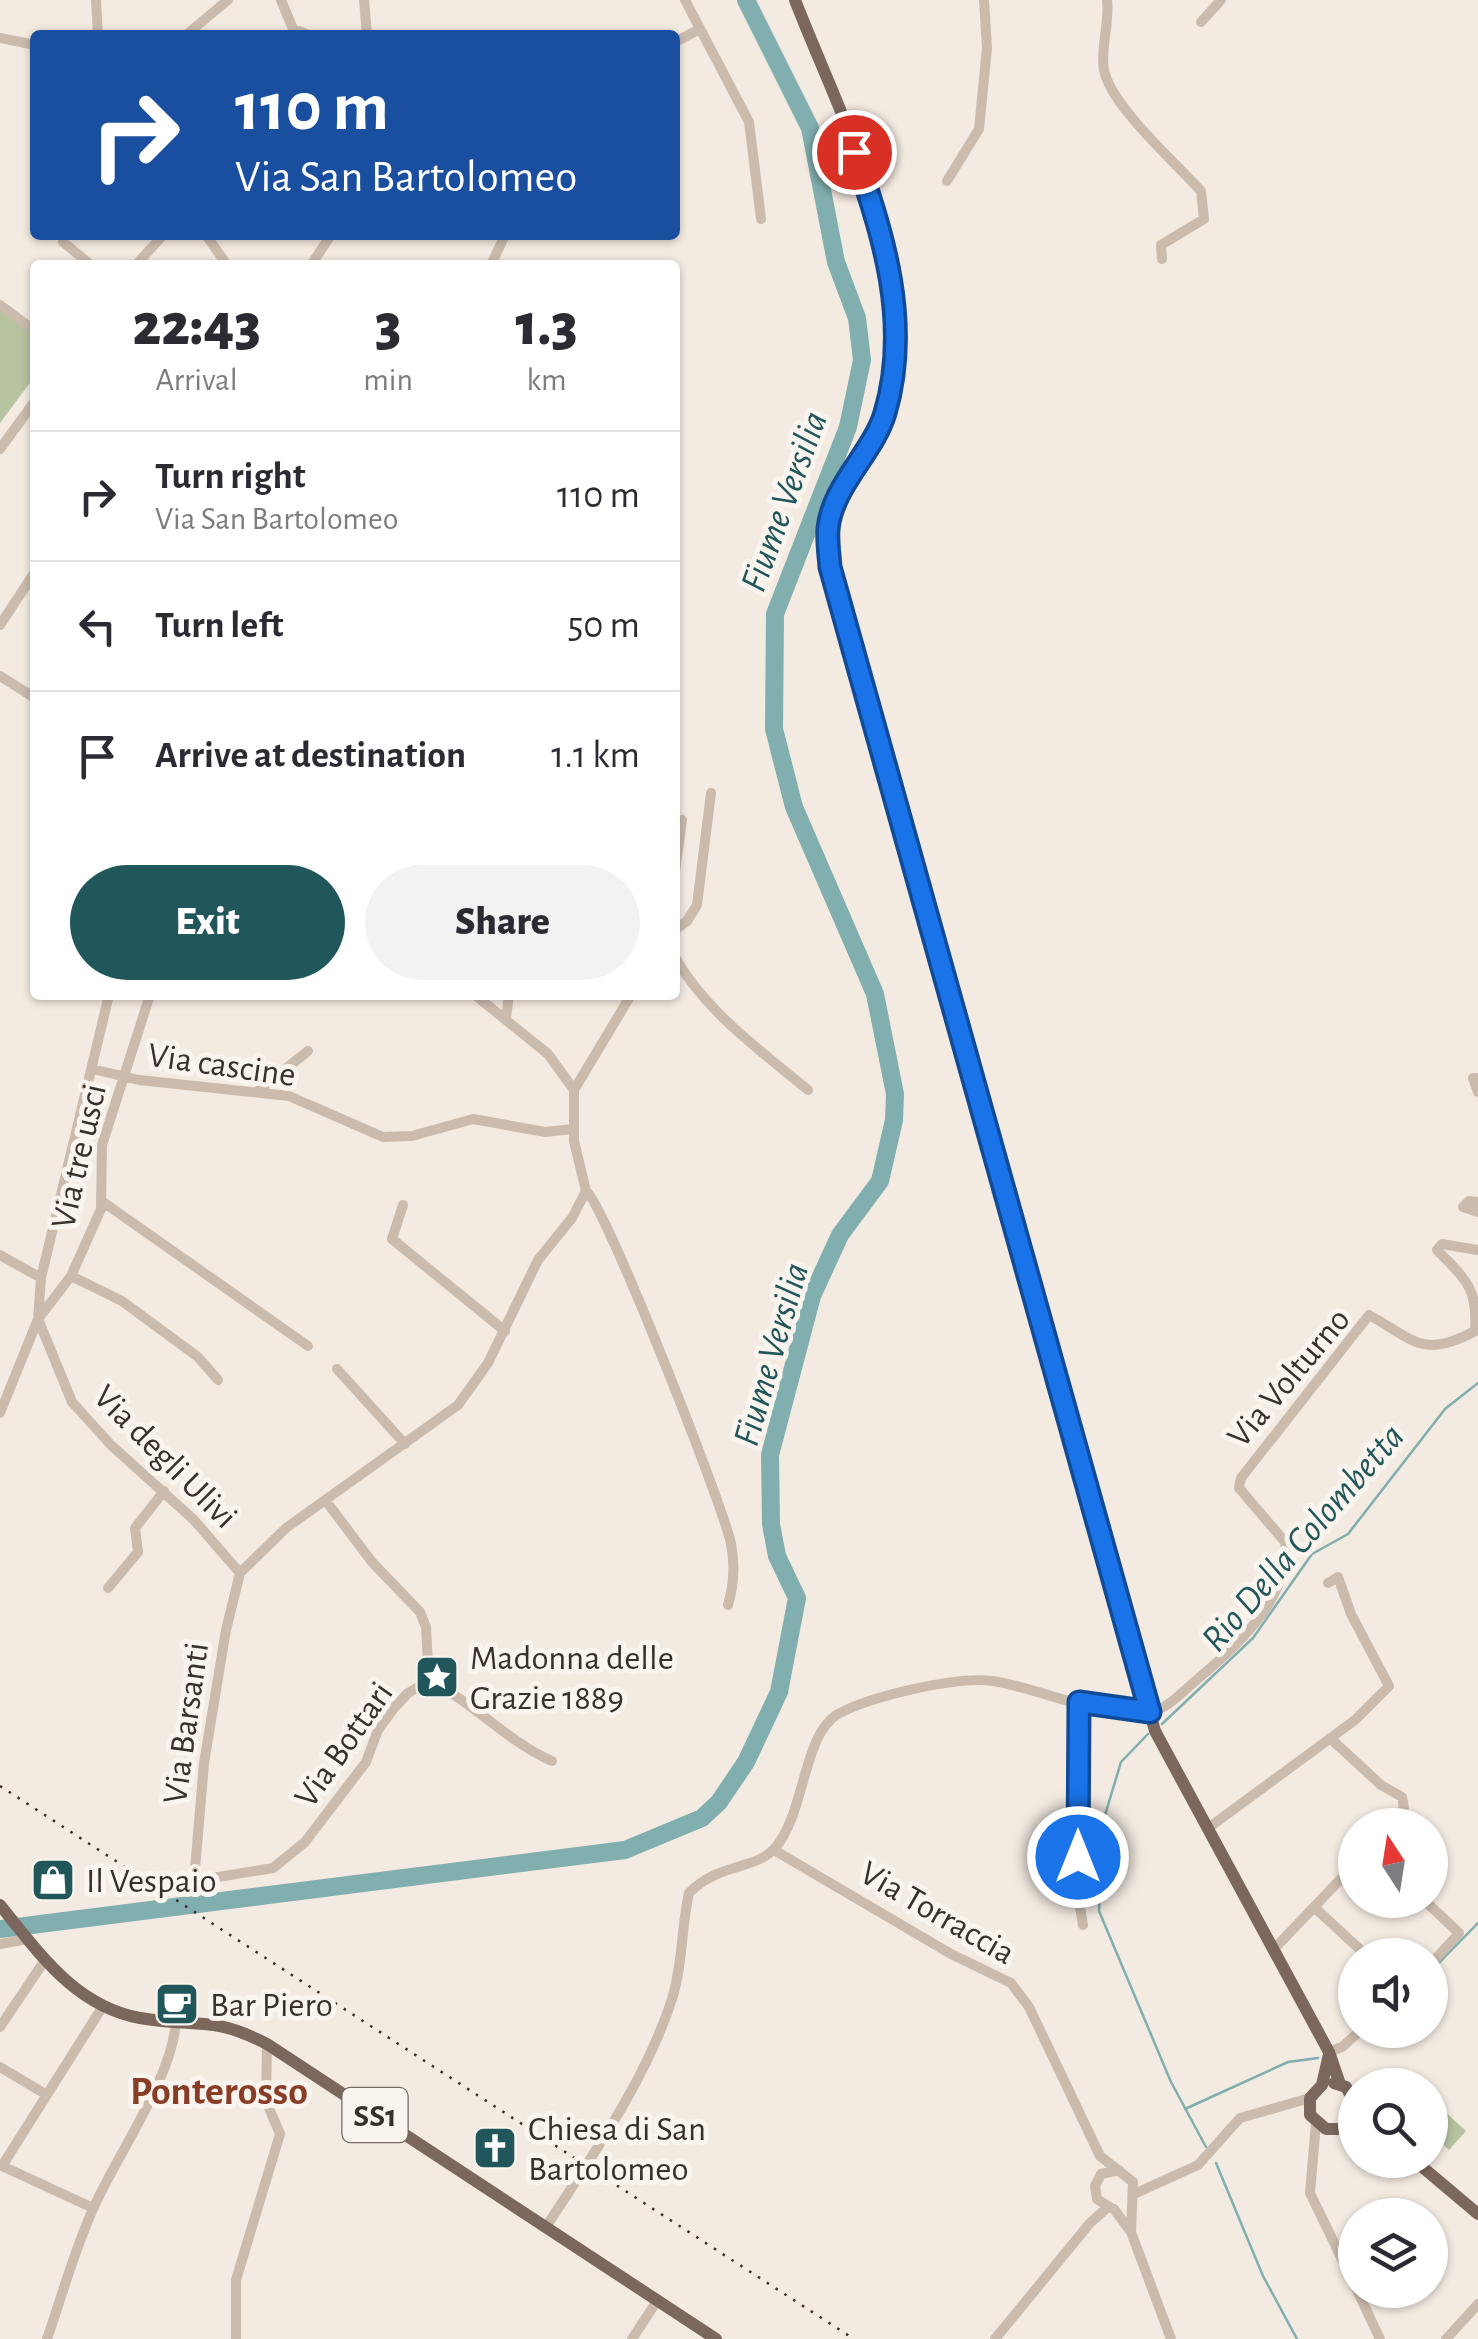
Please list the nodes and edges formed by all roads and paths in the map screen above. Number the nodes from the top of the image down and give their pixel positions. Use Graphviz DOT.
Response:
graph roads {
  1 [pos="96,0"];
  2 [pos="228,0"];
  3 [pos="281,0"];
  4 [pos="364,0"];
  5 [pos="684,0"];
  6 [pos="795,0"];
  7 [pos="984,0"];
  8 [pos="1107,0"];
  9 [pos="1220,0"];
  10 [pos="1202,22"];
  11 [pos="700,29"];
  12 [pos="98,30"];
  13 [pos="192,30"];
  14 [pos="295,30"];
  15 [pos="366,30"];
  16 [pos="0,38"];
  17 [pos="680,39"];
  18 [pos="30,44"];
  19 [pos="947,180"];
  20 [pos="761,219"];
  21 [pos="63,242"];
  22 [pos="1162,259"];
  23 [pos="85,260"];
  24 [pos="0,305"];
  25 [pos="30,327"];
  26 [pos="30,409"];
  27 [pos="0,449"];
  28 [pos="30,580"];
  29 [pos="0,625"];
  30 [pos="0,676"];
  31 [pos="30,695"];
  32 [pos="712,792"];
  33 [pos="682,820"];
  34 [pos="680,835"];
  35 [pos="680,927"];
  36 [pos="680,964"];
  37 [pos="108,1000"];
  38 [pos="148,1000"];
  39 [pos="482,1000"];
  40 [pos="508,1000"];
  41 [pos="628,1000"];
  42 [pos="506,1018"];
  43 [pos="308,1051"];
  44 [pos="92,1069"];
  45 [pos="125,1077"];
  46 [pos="1478,1078"];
  47 [pos="258,1090"];
  48 [pos="574,1090"];
  49 [pos="808,1090"];
  50 [pos="1478,1092"];
  51 [pos="573,1130"];
  52 [pos="586,1190"];
  53 [pos="103,1202"];
  54 [pos="1478,1202"];
  55 [pos="403,1205"];
  56 [pos="1478,1212"];
  57 [pos="1478,1250"];
  58 [pos="0,1255"];
  59 [pos="71,1276"];
  60 [pos="41,1278"];
  61 [pos="38,1318"];
  62 [pos="505,1331"];
  63 [pos="308,1346"];
  64 [pos="337,1369"];
  65 [pos="218,1380"];
  66 [pos="0,1413"];
  67 [pos="405,1444"];
  68 [pos="164,1491"];
  69 [pos="326,1501"];
  70 [pos="240,1573"];
  71 [pos="1328,1583"];
  72 [pos="108,1588"];
  73 [pos="728,1605"];
  74 [pos="429,1681"];
  75 [pos="1079,1702"];
  76 [pos="1150,1712"];
  77 [pos="1330,1738"];
  78 [pos="552,1761"];
  79 [pos="1404,1808"];
  80 [pos="1207,1829"];
  81 [pos="774,1850"];
  82 [pos="194,1881"];
  83 [pos="1338,1882"];
  84 [pos="0,1904"];
  85 [pos="1314,1907"];
  86 [pos="1443,1918"];
  87 [pos="1082,1926"];
  88 [pos="26,1936"];
  89 [pos="1348,1938"];
  90 [pos="0,1944"];
  91 [pos="1448,1945"];
  92 [pos="1274,1949"];
  93 [pos="45,1960"];
  94 [pos="103,2006"];
  95 [pos="176,2020"];
  96 [pos="0,2026"];
  97 [pos="267,2044"];
  98 [pos="1342,2048"];
  99 [pos="1329,2052"];
  100 [pos="0,2067"];
  101 [pos="1338,2078"];
  102 [pos="1322,2084"];
  103 [pos="1338,2084"];
  104 [pos="47,2095"];
  105 [pos="1310,2098"];
  106 [pos="1287,2108"];
  107 [pos="1313,2119"];
  108 [pos="1338,2126"];
  109 [pos="1338,2131"];
  110 [pos="1315,2147"];
  111 [pos="1100,2156"];
  112 [pos="1,2165"];
  113 [pos="1125,2173"];
  114 [pos="1435,2178"];
  115 [pos="1097,2179"];
  116 [pos="1162,2181"];
  117 [pos="1095,2192"];
  118 [pos="1132,2197"];
  119 [pos="93,2208"];
  120 [pos="1111,2208"];
  121 [pos="1478,2214"];
  122 [pos="1090,2223"];
  123 [pos="546,2227"];
  124 [pos="1131,2232"];
  125 [pos="1338,2251"];
  126 [pos="657,2301"];
  127 [pos="1478,2304"];
  128 [pos="1365,2308"];
  129 [pos="47,2339"];
  130 [pos="236,2339"];
  131 [pos="632,2339"];
  132 [pos="716,2339"];
  133 [pos="994,2339"];
  134 [pos="1171,2339"];
  135 [pos="1380,2339"];
  136 [pos="1446,2339"];
  1 -- 12 [label="street"];
  2 -- 13 [label="street"];
  3 -- 14 [label="street"];
  4 -- 15 [label="street"];
  5 -- 11 [label="street"];
  6 -- 76 [label="main road"];
  7 -- 19 [label="street"];
  8 -- 22 [label="street"];
  9 -- 10 [label="street"];
  11 -- 17 [label="street"];
  11 -- 20 [label="street"];
  16 -- 18 [label="street"];
  21 -- 23 [label="street"];
  24 -- 25 [label="street"];
  26 -- 27 [label="street"];
  28 -- 29 [label="street"];
  30 -- 31 [label="street"];
  32 -- 35 [label="street"];
  33 -- 34 [label="street"];
  36 -- 49 [label="street"];
  37 -- 44 [label="street"];
  38 -- 45 [label="street, Via tre usci"];
  39 -- 42 [label="street"];
  40 -- 42 [label="street"];
  41 -- 48 [label="street"];
  42 -- 48 [label="street"];
  43 -- 47 [label="street"];
  44 -- 45 [label="street, Via cascine"];
  44 -- 60 [label="street"];
  45 -- 47 [label="street, Via cascine"];
  45 -- 53 [label="street, Via tre usci"];
  46 -- 50 [label="street"];
  47 -- 51 [label="street, Via cascine"];
  48 -- 51 [label="street"];
  51 -- 52 [label="street"];
  52 -- 62 [label="street"];
  52 -- 73 [label="street"];
  53 -- 59 [label="street, Via tre usci"];
  53 -- 63 [label="street"];
  54 -- 56 [label="street"];
  55 -- 62 [label="street"];
  57 -- 76 [label="street, Via Volturno"];
  58 -- 60 [label="street"];
  59 -- 61 [label="street, Via tre usci"];
  59 -- 65 [label="street"];
  60 -- 61 [label="street"];
  61 -- 66 [label="street"];
  61 -- 68 [label="street, Via degli Ulivi"];
  62 -- 67 [label="street"];
  64 -- 67 [label="street"];
  67 -- 69 [label="street"];
  68 -- 70 [label="street, Via degli Ulivi"];
  68 -- 72 [label="street"];
  69 -- 70 [label="street"];
  69 -- 74 [label="street, Via Bottari"];
  70 -- 82 [label="street, Via Barsanti"];
  71 -- 77 [label="street"];
  74 -- 78 [label="street, Via Bottari"];
  74 -- 82 [label="street, Via Bottari"];
  75 -- 76 [label="street"];
  75 -- 81 [label="street"];
  75 -- 87 [label="street"];
  76 -- 80 [label="main road"];
  77 -- 79 [label="street"];
  77 -- 80 [label="street"];
  80 -- 92 [label="main road"];
  81 -- 111 [label="street, Via Torraccia"];
  81 -- 123 [label="street"];
  83 -- 85 [label="street"];
  84 -- 88 [label="main road, SS1"];
  85 -- 89 [label="street"];
  85 -- 92 [label="street"];
  86 -- 91 [label="street"];
  88 -- 90 [label="street"];
  88 -- 93 [label="main road, SS1"];
  92 -- 99 [label="main road"];
  93 -- 94 [label="main road, SS1"];
  93 -- 96 [label="street"];
  94 -- 95 [label="main road, SS1"];
  94 -- 104 [label="street"];
  95 -- 97 [label="main road, SS1"];
  95 -- 119 [label="street"];
  97 -- 123 [label="main road, SS1"];
  97 -- 130 [label="street"];
  98 -- 99 [label="street"];
  99 -- 101 [label="main road"];
  99 -- 102 [label="main road"];
  100 -- 104 [label="street"];
  102 -- 103 [label="main road"];
  102 -- 105 [label="main road"];
  104 -- 112 [label="street"];
  105 -- 106 [label="street"];
  105 -- 107 [label="main road"];
  106 -- 107 [label="street"];
  106 -- 116 [label="street"];
  107 -- 108 [label="main road"];
  107 -- 110 [label="street"];
  109 -- 110 [label="street"];
  110 -- 125 [label="street"];
  111 -- 113 [label="street, Via Torraccia"];
  111 -- 115 [label="street"];
  112 -- 119 [label="street"];
  113 -- 115 [label="street"];
  113 -- 116 [label="street"];
  113 -- 118 [label="street"];
  114 -- 121 [label="main road"];
  115 -- 117 [label="street"];
  116 -- 118 [label="street"];
  117 -- 120 [label="street"];
  117 -- 122 [label="street"];
  118 -- 120 [label="street"];
  118 -- 124 [label="street"];
  119 -- 129 [label="street"];
  120 -- 122 [label="street"];
  120 -- 124 [label="street"];
  122 -- 133 [label="street"];
  123 -- 126 [label="main road, SS1"];
  124 -- 134 [label="street"];
  126 -- 131 [label="street"];
  126 -- 132 [label="main road, SS1"];
  127 -- 136 [label="street"];
  128 -- 135 [label="street"];
}
